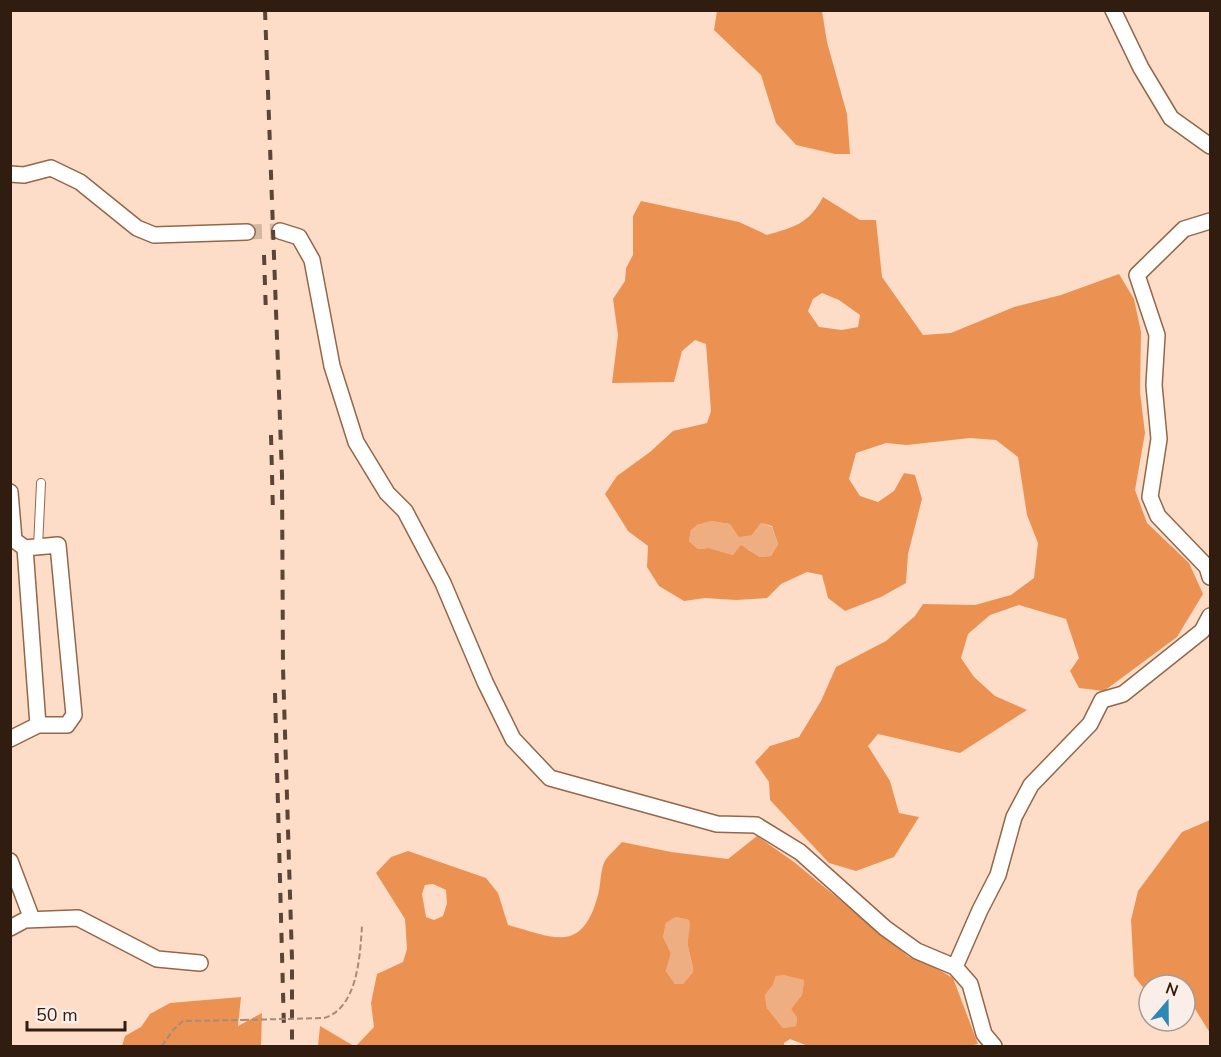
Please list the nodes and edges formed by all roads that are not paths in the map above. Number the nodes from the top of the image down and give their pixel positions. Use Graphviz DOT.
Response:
graph roads {
  1 [pos="1113,10"];
  2 [pos="1210,146"];
  3 [pos="10,174"];
  4 [pos="1210,221"];
  5 [pos="280,231"];
  6 [pos="247,232"];
  7 [pos="41,483"];
  8 [pos="10,492"];
  9 [pos="22,544"];
  10 [pos="1210,577"];
  11 [pos="1210,616"];
  12 [pos="38,725"];
  13 [pos="10,739"];
  14 [pos="10,861"];
  15 [pos="32,919"];
  16 [pos="10,928"];
  17 [pos="200,963"];
  18 [pos="955,967"];
  19 [pos="994,1047"];
  1 -- 2 [label="street"];
  3 -- 6 [label="street"];
  4 -- 10 [label="street"];
  5 -- 18 [label="street"];
  7 -- 9 [label="lane"];
  8 -- 9 [label="street"];
  9 -- 12 [label="street"];
  9 -- 12 [label="street"];
  11 -- 18 [label="street"];
  12 -- 13 [label="street"];
  14 -- 15 [label="street"];
  15 -- 16 [label="street"];
  15 -- 17 [label="street"];
  18 -- 19 [label="street"];
}
